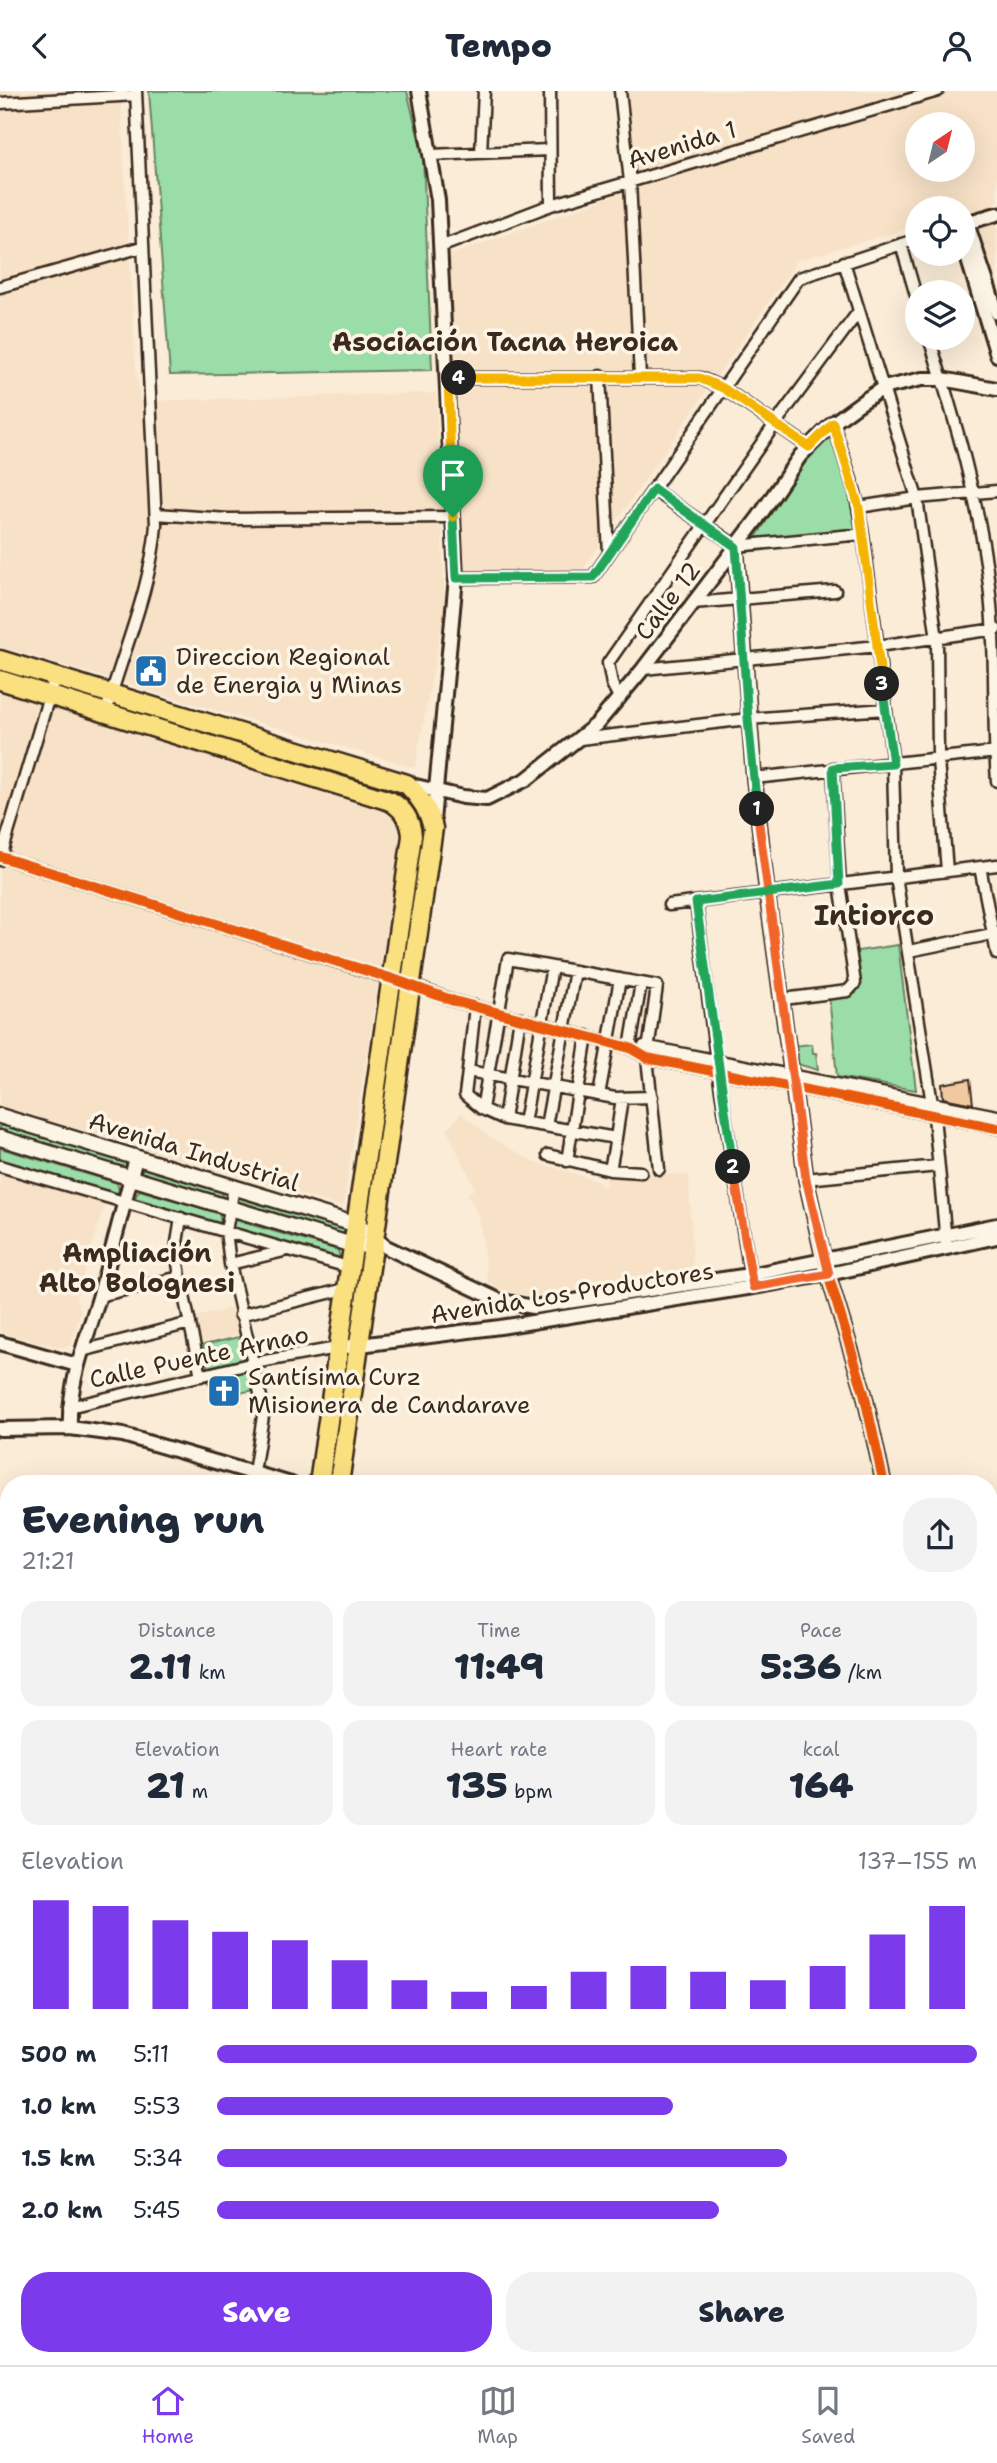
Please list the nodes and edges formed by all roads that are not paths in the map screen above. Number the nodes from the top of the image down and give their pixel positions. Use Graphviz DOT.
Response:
graph roads {
  1 [pos="419,91"];
  2 [pos="484,91"];
  3 [pos="550,91"];
  4 [pos="620,91"];
  5 [pos="938,91"];
  6 [pos="136,93"];
  7 [pos="921,93"];
  8 [pos="0,103"];
  9 [pos="549,150"];
  10 [pos="481,152"];
  11 [pos="431,155"];
  12 [pos="630,182"];
  13 [pos="551,205"];
  14 [pos="997,214"];
  15 [pos="975,220"];
  16 [pos="905,243"];
  17 [pos="901,244"];
  18 [pos="142,247"];
  19 [pos="440,247"];
  20 [pos="975,251"];
  21 [pos="844,261"];
  22 [pos="970,266"];
  23 [pos="911,280"];
  24 [pos="0,287"];
  25 [pos="859,311"];
  26 [pos="997,313"];
  27 [pos="933,350"];
  28 [pos="997,355"];
  29 [pos="600,376"];
  30 [pos="640,377"];
  31 [pos="448,378"];
  32 [pos="942,379"];
  33 [pos="723,388"];
  34 [pos="883,388"];
  35 [pos="997,389"];
  36 [pos="833,423"];
  37 [pos="775,424"];
  38 [pos="809,447"];
  39 [pos="654,489"];
  40 [pos="997,491"];
  41 [pos="975,493"];
  42 [pos="917,498"];
  43 [pos="859,507"];
  44 [pos="156,513"];
  45 [pos="453,517"];
  46 [pos="704,524"];
  47 [pos="863,534"];
  48 [pos="736,547"];
  49 [pos="609,554"];
  50 [pos="456,578"];
  51 [pos="835,591"];
  52 [pos="738,601"];
  53 [pos="692,603"];
  54 [pos="995,630"];
  55 [pos="937,639"];
  56 [pos="878,646"];
  57 [pos="0,660"];
  58 [pos="744,660"];
  59 [pos="643,669"];
  60 [pos="55,676"];
  61 [pos="0,680"];
  62 [pos="111,694"];
  63 [pos="49,695"];
  64 [pos="620,699"];
  65 [pos="886,709"];
  66 [pos="106,712"];
  67 [pos="748,719"];
  68 [pos="577,739"];
  69 [pos="996,753"];
  70 [pos="324,760"];
  71 [pos="938,760"];
  72 [pos="893,764"];
  73 [pos="833,768"];
  74 [pos="436,770"];
  75 [pos="754,778"];
  76 [pos="318,779"];
  77 [pos="997,781"];
  78 [pos="407,785"];
  79 [pos="435,791"];
  80 [pos="463,797"];
  81 [pos="433,828"];
  82 [pos="1,859"];
  83 [pos="997,865"];
  84 [pos="980,867"];
  85 [pos="947,871"];
  86 [pos="896,877"];
  87 [pos="839,884"];
  88 [pos="767,893"];
  89 [pos="696,902"];
  90 [pos="669,905"];
  91 [pos="995,933"];
  92 [pos="909,951"];
  93 [pos="997,954"];
  94 [pos="552,967"];
  95 [pos="575,971"];
  96 [pos="393,979"];
  97 [pos="620,979"];
  98 [pos="641,983"];
  99 [pos="412,985"];
  100 [pos="783,999"];
  101 [pos="475,1006"];
  102 [pos="498,1012"];
  103 [pos="520,1018"];
  104 [pos="542,1024"];
  105 [pos="565,1030"];
  106 [pos="587,1036"];
  107 [pos="609,1042"];
  108 [pos="648,1046"];
  109 [pos="630,1048"];
  110 [pos="647,1058"];
  111 [pos="716,1059"];
  112 [pos="468,1071"];
  113 [pos="719,1072"];
  114 [pos="790,1074"];
  115 [pos="486,1075"];
  116 [pos="509,1079"];
  117 [pos="532,1083"];
  118 [pos="553,1087"];
  119 [pos="794,1088"];
  120 [pos="577,1091"];
  121 [pos="599,1095"];
  122 [pos="652,1097"];
  123 [pos="622,1098"];
  124 [pos="932,1103"];
  125 [pos="482,1109"];
  126 [pos="0,1116"];
  127 [pos="934,1116"];
  128 [pos="997,1116"];
  129 [pos="504,1119"];
  130 [pos="524,1123"];
  131 [pos="546,1126"];
  132 [pos="997,1128"];
  133 [pos="570,1130"];
  134 [pos="0,1138"];
  135 [pos="616,1138"];
  136 [pos="548,1155"];
  137 [pos="136,1158"];
  138 [pos="567,1161"];
  139 [pos="374,1162"];
  140 [pos="0,1166"];
  141 [pos="938,1166"];
  142 [pos="659,1169"];
  143 [pos="610,1170"];
  144 [pos="641,1172"];
  145 [pos="131,1178"];
  146 [pos="806,1179"];
  147 [pos="234,1187"];
  148 [pos="124,1202"];
  149 [pos="229,1207"];
  150 [pos="181,1218"];
  151 [pos="355,1224"];
  152 [pos="997,1225"];
  153 [pos="226,1231"];
  154 [pos="997,1237"];
  155 [pos="373,1241"];
  156 [pos="946,1243"];
  157 [pos="352,1245"];
  158 [pos="286,1251"];
  159 [pos="824,1261"];
  160 [pos="230,1264"];
  161 [pos="348,1267"];
  162 [pos="829,1274"];
  163 [pos="180,1277"];
  164 [pos="751,1281"];
  165 [pos="345,1289"];
  166 [pos="99,1296"];
  167 [pos="498,1300"];
  168 [pos="240,1315"];
  169 [pos="190,1323"];
  170 [pos="500,1327"];
  171 [pos="0,1343"];
  172 [pos="359,1345"];
  173 [pos="337,1348"];
  174 [pos="82,1351"];
  175 [pos="254,1363"];
  176 [pos="77,1364"];
  177 [pos="201,1376"];
  178 [pos="69,1407"];
  179 [pos="70,1427"];
  180 [pos="0,1429"];
  181 [pos="254,1472"];
  182 [pos="263,1475"];
  183 [pos="320,1475"];
  184 [pos="340,1475"];
  185 [pos="882,1475"];
  1 -- 11 [label="street"];
  2 -- 10 [label="street"];
  3 -- 9 [label="street"];
  4 -- 12 [label="street"];
  5 -- 7 [label="street, Avenida 1"];
  6 -- 8 [label="street"];
  6 -- 18 [label="street"];
  7 -- 12 [label="street, Avenida 1"];
  9 -- 10 [label="street"];
  9 -- 13 [label="street"];
  10 -- 11 [label="street"];
  11 -- 19 [label="street"];
  12 -- 13 [label="street, Avenida 1"];
  12 -- 30 [label="street"];
  13 -- 19 [label="street, Avenida 1"];
  14 -- 15 [label="street"];
  16 -- 17 [label="street"];
  17 -- 21 [label="street"];
  17 -- 23 [label="street"];
  18 -- 24 [label="street"];
  18 -- 44 [label="street"];
  19 -- 31 [label="street"];
  20 -- 26 [label="street"];
  21 -- 25 [label="street"];
  21 -- 33 [label="street"];
  22 -- 28 [label="street"];
  25 -- 34 [label="street"];
  25 -- 37 [label="street"];
  27 -- 32 [label="street"];
  29 -- 30 [label="street"];
  29 -- 31 [label="street"];
  29 -- 49 [label="street"];
  30 -- 33 [label="street"];
  31 -- 45 [label="street"];
  32 -- 34 [label="street, Calle 12"];
  32 -- 35 [label="street, Calle 12"];
  32 -- 41 [label="street"];
  33 -- 37 [label="street"];
  33 -- 39 [label="street"];
  34 -- 36 [label="street, Calle 12"];
  34 -- 42 [label="street"];
  36 -- 38 [label="street, Calle 12"];
  36 -- 43 [label="street"];
  37 -- 38 [label="street"];
  37 -- 46 [label="street"];
  38 -- 48 [label="street, Calle 12"];
  39 -- 46 [label="street"];
  39 -- 49 [label="street"];
  40 -- 41 [label="street"];
  41 -- 42 [label="street"];
  41 -- 54 [label="street"];
  42 -- 43 [label="street"];
  42 -- 55 [label="street"];
  43 -- 47 [label="street"];
  44 -- 45 [label="street"];
  44 -- 62 [label="street"];
  45 -- 50 [label="street"];
  46 -- 48 [label="street"];
  46 -- 64 [label="street"];
  47 -- 48 [label="street"];
  47 -- 56 [label="street"];
  48 -- 52 [label="street"];
  48 -- 53 [label="street, Calle 12"];
  49 -- 50 [label="street"];
  50 -- 74 [label="street"];
  51 -- 52 [label="street"];
  52 -- 53 [label="street"];
  52 -- 58 [label="street"];
  53 -- 59 [label="street, Calle 12"];
  54 -- 55 [label="street"];
  54 -- 69 [label="street"];
  55 -- 56 [label="street"];
  55 -- 71 [label="street"];
  56 -- 58 [label="street"];
  56 -- 65 [label="street"];
  57 -- 60 [label="highway"];
  58 -- 59 [label="street"];
  58 -- 67 [label="street"];
  59 -- 64 [label="street, Calle 12"];
  60 -- 62 [label="highway"];
  60 -- 63 [label="street"];
  61 -- 63 [label="highway"];
  62 -- 66 [label="street"];
  62 -- 70 [label="highway"];
  63 -- 66 [label="highway"];
  63 -- 82 [label="street"];
  64 -- 68 [label="street, Calle 12"];
  65 -- 67 [label="street"];
  65 -- 72 [label="street"];
  66 -- 76 [label="highway"];
  67 -- 68 [label="street"];
  67 -- 75 [label="street"];
  68 -- 80 [label="street, Calle 12"];
  69 -- 71 [label="street"];
  69 -- 77 [label="street"];
  70 -- 76 [label="highway"];
  70 -- 78 [label="highway"];
  71 -- 72 [label="street"];
  71 -- 85 [label="street"];
  72 -- 73 [label="street"];
  72 -- 86 [label="street"];
  73 -- 75 [label="street"];
  73 -- 87 [label="street"];
  74 -- 78 [label="street"];
  74 -- 79 [label="street"];
  75 -- 88 [label="street"];
  76 -- 96 [label="highway"];
  78 -- 79 [label="street, Calle 12"];
  78 -- 81 [label="highway"];
  79 -- 80 [label="street, Calle 12"];
  79 -- 81 [label="street"];
  80 -- 81 [label="street"];
  81 -- 99 [label="highway"];
  82 -- 96 [label="street"];
  83 -- 84 [label="street"];
  84 -- 85 [label="street"];
  84 -- 91 [label="street"];
  85 -- 86 [label="street"];
  86 -- 87 [label="street"];
  86 -- 92 [label="street"];
  87 -- 88 [label="street"];
  87 -- 100 [label="street"];
  88 -- 89 [label="street"];
  88 -- 100 [label="street"];
  89 -- 90 [label="street"];
  89 -- 111 [label="street"];
  91 -- 92 [label="street"];
  91 -- 93 [label="street"];
  92 -- 124 [label="street"];
  94 -- 95 [label="street"];
  94 -- 102 [label="street"];
  94 -- 104 [label="street"];
  95 -- 97 [label="street"];
  95 -- 105 [label="street"];
  96 -- 99 [label="street"];
  96 -- 139 [label="highway"];
  97 -- 98 [label="street"];
  97 -- 107 [label="street"];
  98 -- 108 [label="street"];
  98 -- 109 [label="street"];
  99 -- 101 [label="street"];
  99 -- 139 [label="highway"];
  100 -- 114 [label="street"];
  101 -- 102 [label="street"];
  101 -- 112 [label="street"];
  102 -- 103 [label="street"];
  102 -- 115 [label="street"];
  103 -- 104 [label="street"];
  103 -- 116 [label="street"];
  104 -- 105 [label="street"];
  104 -- 117 [label="street"];
  105 -- 106 [label="street"];
  105 -- 118 [label="street"];
  106 -- 107 [label="street"];
  106 -- 120 [label="street"];
  107 -- 109 [label="street"];
  107 -- 121 [label="street"];
  108 -- 109 [label="street"];
  108 -- 110 [label="street"];
  108 -- 111 [label="street"];
  109 -- 110 [label="street"];
  110 -- 113 [label="street"];
  110 -- 122 [label="street"];
  111 -- 113 [label="street"];
  111 -- 114 [label="street"];
  112 -- 115 [label="street"];
  112 -- 125 [label="street"];
  113 -- 119 [label="street"];
  113 -- 164 [label="street"];
  114 -- 119 [label="street"];
  114 -- 124 [label="street"];
  115 -- 116 [label="street"];
  115 -- 125 [label="street"];
  116 -- 117 [label="street"];
  116 -- 129 [label="street"];
  117 -- 118 [label="street"];
  117 -- 130 [label="street"];
  118 -- 120 [label="street"];
  118 -- 131 [label="street"];
  119 -- 127 [label="street"];
  119 -- 146 [label="street"];
  120 -- 121 [label="street"];
  120 -- 133 [label="street"];
  121 -- 123 [label="street"];
  122 -- 123 [label="street"];
  122 -- 142 [label="street"];
  123 -- 135 [label="street"];
  124 -- 127 [label="street"];
  124 -- 128 [label="street"];
  125 -- 129 [label="street"];
  126 -- 137 [label="main road, Avenida Industrial"];
  127 -- 132 [label="street"];
  127 -- 141 [label="street"];
  129 -- 130 [label="street"];
  130 -- 131 [label="street"];
  131 -- 133 [label="street"];
  133 -- 135 [label="street"];
  133 -- 138 [label="street"];
  134 -- 145 [label="main road, Avenida Industrial"];
  135 -- 143 [label="street"];
  136 -- 138 [label="street"];
  137 -- 145 [label="street"];
  137 -- 147 [label="main road, Avenida Industrial"];
  138 -- 143 [label="street"];
  139 -- 151 [label="highway"];
  139 -- 155 [label="highway"];
  140 -- 148 [label="street"];
  141 -- 146 [label="street"];
  141 -- 156 [label="street"];
  143 -- 144 [label="street"];
  145 -- 148 [label="street"];
  145 -- 149 [label="main road, Avenida Industrial"];
  146 -- 159 [label="street"];
  147 -- 149 [label="street"];
  147 -- 151 [label="main road, Avenida Industrial"];
  148 -- 150 [label="street"];
  148 -- 166 [label="street"];
  149 -- 153 [label="street"];
  149 -- 157 [label="main road, Avenida Industrial"];
  150 -- 153 [label="street"];
  150 -- 163 [label="street"];
  151 -- 155 [label="main road, Avenida Industrial"];
  151 -- 157 [label="highway"];
  152 -- 156 [label="street, Avenida Los Productores"];
  153 -- 158 [label="street"];
  153 -- 160 [label="street"];
  154 -- 156 [label="street, Avenida Los Productores"];
  155 -- 157 [label="main road, Avenida Industrial"];
  155 -- 167 [label="street, Avenida Los Productores"];
  155 -- 172 [label="highway"];
  156 -- 159 [label="street, Avenida Los Productores"];
  156 -- 162 [label="street, Avenida Los Productores"];
  157 -- 161 [label="highway"];
  158 -- 160 [label="street"];
  158 -- 161 [label="street"];
  159 -- 162 [label="street"];
  159 -- 164 [label="street, Avenida Los Productores"];
  160 -- 168 [label="street"];
  161 -- 165 [label="highway"];
  162 -- 164 [label="street, Avenida Los Productores"];
  162 -- 185 [label="street"];
  163 -- 166 [label="street"];
  163 -- 169 [label="street"];
  164 -- 167 [label="street, Avenida Los Productores"];
  164 -- 170 [label="street, Avenida Los Productores"];
  165 -- 168 [label="street"];
  165 -- 173 [label="highway"];
  166 -- 174 [label="street"];
  167 -- 170 [label="street"];
  168 -- 175 [label="street"];
  169 -- 174 [label="street"];
  169 -- 177 [label="street"];
  170 -- 172 [label="street, Avenida Los Productores"];
  171 -- 176 [label="street"];
  172 -- 173 [label="street, Avenida Los Productores"];
  172 -- 184 [label="highway"];
  173 -- 175 [label="street, Calle Puente Arnao"];
  173 -- 183 [label="highway"];
  174 -- 176 [label="street"];
  175 -- 177 [label="street, Calle Puente Arnao"];
  175 -- 181 [label="street"];
  176 -- 178 [label="street"];
  177 -- 178 [label="street, Calle Puente Arnao"];
  178 -- 179 [label="street"];
  179 -- 180 [label="street"];
  179 -- 181 [label="street"];
  181 -- 182 [label="street"];
}
